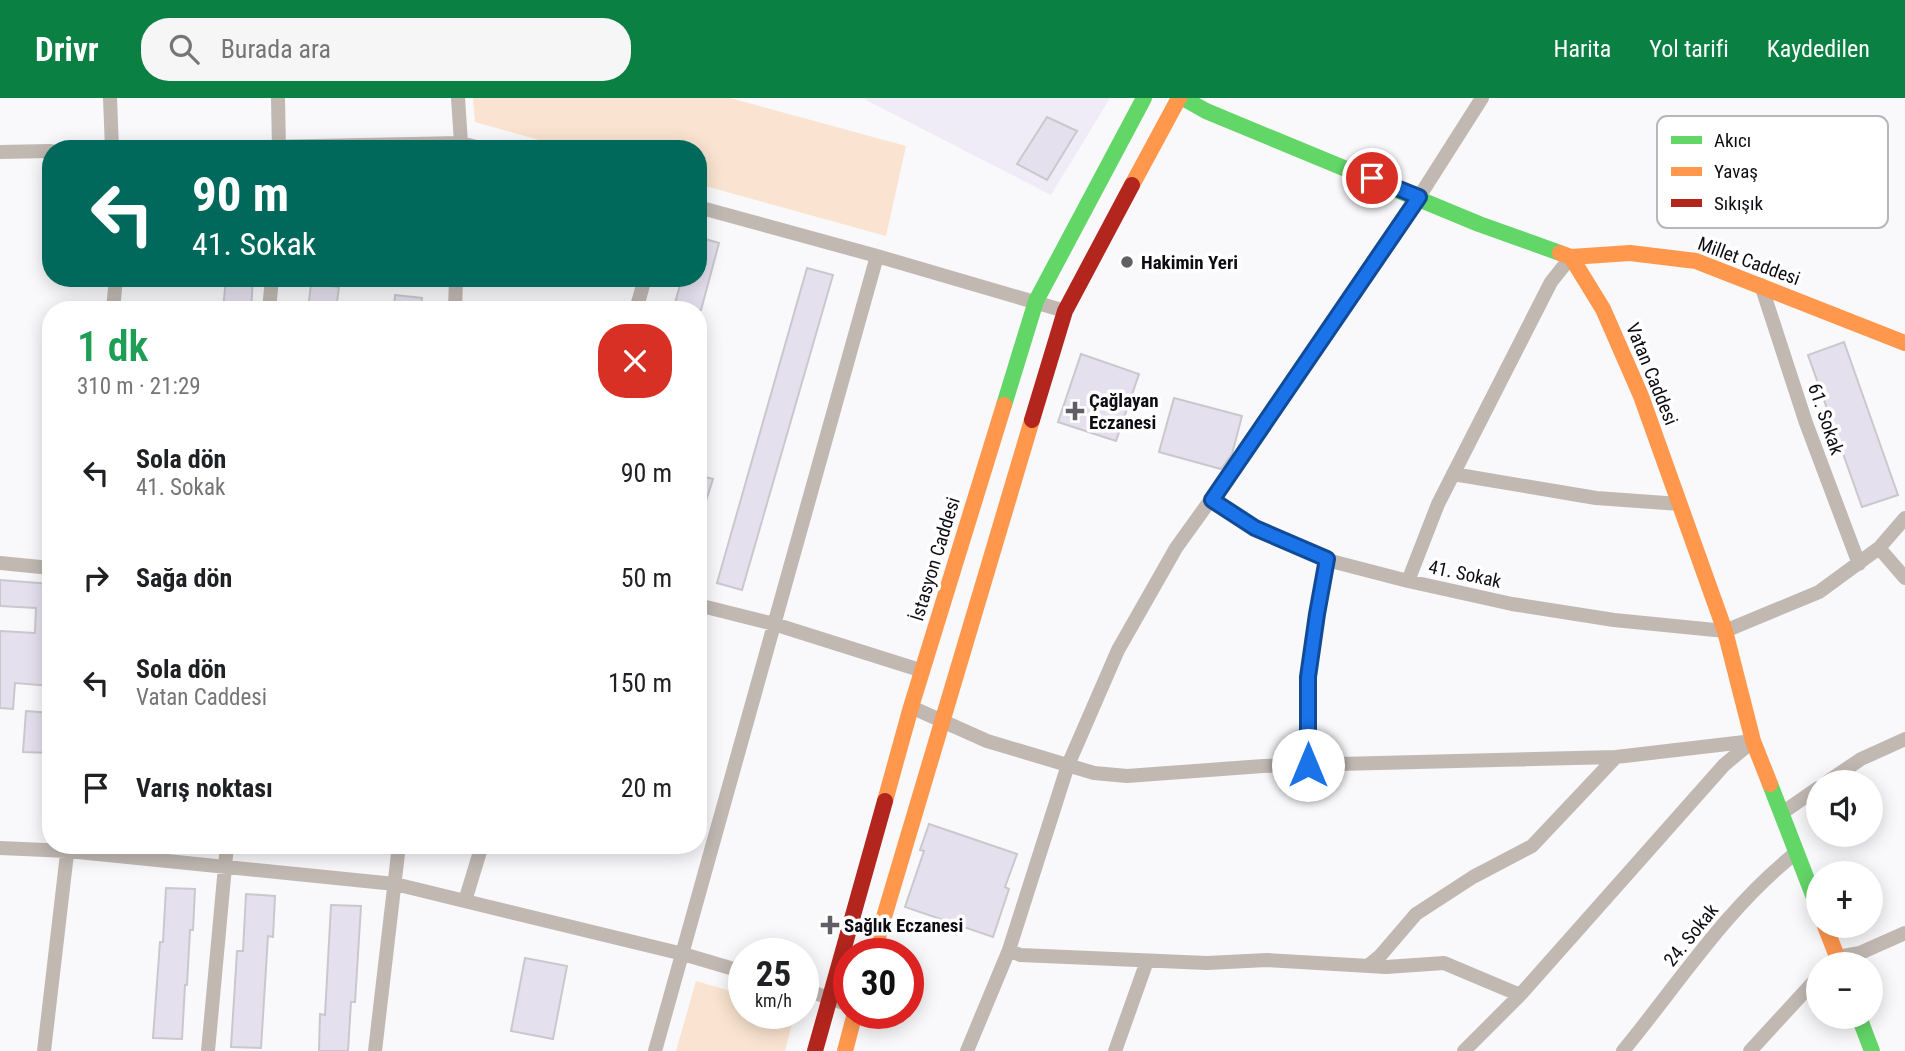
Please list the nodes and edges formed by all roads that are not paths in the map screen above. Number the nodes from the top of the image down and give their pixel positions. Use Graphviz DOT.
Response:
graph roads {
  1 [pos="110,98"];
  2 [pos="278,98"];
  3 [pos="458,98"];
  4 [pos="1144,98"];
  5 [pos="1181,98"];
  6 [pos="1482,98"];
  7 [pos="112,140"];
  8 [pos="279,140"];
  9 [pos="461,140"];
  10 [pos="42,151"];
  11 [pos="0,152"];
  12 [pos="1419,197"];
  13 [pos="707,209"];
  14 [pos="877,256"];
  15 [pos="1571,257"];
  16 [pos="1762,285"];
  17 [pos="1036,301"];
  18 [pos="1065,311"];
  19 [pos="1905,343"];
  20 [pos="1454,474"];
  21 [pos="1212,500"];
  22 [pos="1680,504"];
  23 [pos="1905,518"];
  24 [pos="1879,548"];
  25 [pos="1327,559"];
  26 [pos="0,563"];
  27 [pos="1859,564"];
  28 [pos="42,567"];
  29 [pos="1905,578"];
  30 [pos="1408,581"];
  31 [pos="707,607"];
  32 [pos="774,624"];
  33 [pos="1725,631"];
  34 [pos="923,671"];
  35 [pos="911,707"];
  36 [pos="943,721"];
  37 [pos="1905,739"];
  38 [pos="1753,741"];
  39 [pos="1616,757"];
  40 [pos="1068,765"];
  41 [pos="1308,765"];
  42 [pos="1844,770"];
  43 [pos="1806,796"];
  44 [pos="1782,813"];
  45 [pos="0,848"];
  46 [pos="42,848"];
  47 [pos="1797,852"];
  48 [pos="67,854"];
  49 [pos="118,854"];
  50 [pos="227,854"];
  51 [pos="398,854"];
  52 [pos="479,854"];
  53 [pos="226,867"];
  54 [pos="1806,876"];
  55 [pos="395,884"];
  56 [pos="465,901"];
  57 [pos="1905,933"];
  58 [pos="878,938"];
  59 [pos="1009,950"];
  60 [pos="1862,952"];
  61 [pos="683,954"];
  62 [pos="1147,961"];
  63 [pos="1368,966"];
  64 [pos="728,967"];
  65 [pos="1806,990"];
  66 [pos="819,994"];
  67 [pos="1520,995"];
  68 [pos="830,997"];
  69 [pos="833,998"];
  70 [pos="851,1029"];
  71 [pos="1864,1029"];
  72 [pos="44,1051"];
  73 [pos="208,1051"];
  74 [pos="376,1051"];
  75 [pos="655,1051"];
  76 [pos="815,1051"];
  77 [pos="845,1051"];
  78 [pos="967,1051"];
  79 [pos="1115,1051"];
  80 [pos="1464,1051"];
  81 [pos="1623,1051"];
  82 [pos="1750,1051"];
  83 [pos="1872,1051"];
  1 -- 7 [label="street"];
  2 -- 8 [label="street"];
  3 -- 9 [label="street"];
  4 -- 17 [label="main road, İstasyon Caddesi"];
  5 -- 12 [label="main road"];
  5 -- 18 [label="main road"];
  6 -- 12 [label="street"];
  10 -- 11 [label="street"];
  12 -- 15 [label="main road"];
  12 -- 21 [label="street"];
  13 -- 14 [label="street"];
  14 -- 17 [label="street"];
  14 -- 32 [label="street"];
  15 -- 16 [label="main road, Millet Caddesi"];
  15 -- 20 [label="street"];
  15 -- 22 [label="main road, Vatan Caddesi"];
  16 -- 19 [label="main road, Millet Caddesi"];
  16 -- 27 [label="street, 61. Sokak"];
  17 -- 18 [label="street"];
  17 -- 34 [label="main road, İstasyon Caddesi"];
  18 -- 36 [label="main road"];
  20 -- 22 [label="street"];
  20 -- 30 [label="street"];
  21 -- 25 [label="street, 41. Sokak"];
  21 -- 40 [label="street"];
  22 -- 33 [label="main road, Vatan Caddesi"];
  23 -- 24 [label="street"];
  24 -- 27 [label="street"];
  24 -- 29 [label="street"];
  25 -- 30 [label="street, 41. Sokak"];
  25 -- 41 [label="street"];
  26 -- 28 [label="street"];
  27 -- 33 [label="street"];
  30 -- 33 [label="street, 41. Sokak"];
  31 -- 32 [label="street"];
  32 -- 34 [label="street"];
  32 -- 61 [label="street"];
  33 -- 38 [label="main road, Vatan Caddesi"];
  34 -- 35 [label="main road, İstasyon Caddesi"];
  35 -- 36 [label="street"];
  35 -- 68 [label="main road, İstasyon Caddesi"];
  36 -- 40 [label="street"];
  36 -- 58 [label="main road"];
  37 -- 42 [label="street"];
  38 -- 39 [label="street"];
  38 -- 44 [label="main road, Vatan Caddesi"];
  38 -- 67 [label="street"];
  39 -- 41 [label="street"];
  39 -- 63 [label="street"];
  40 -- 41 [label="street"];
  40 -- 59 [label="street"];
  43 -- 44 [label="street"];
  44 -- 47 [label="main road, Vatan Caddesi"];
  45 -- 46 [label="street"];
  47 -- 54 [label="main road, Vatan Caddesi"];
  47 -- 81 [label="street, 24. Sokak"];
  48 -- 72 [label="street"];
  49 -- 53 [label="street"];
  50 -- 53 [label="street"];
  51 -- 55 [label="street"];
  52 -- 56 [label="street"];
  53 -- 55 [label="street"];
  53 -- 73 [label="street"];
  55 -- 56 [label="street"];
  55 -- 74 [label="street"];
  56 -- 61 [label="street"];
  57 -- 60 [label="street"];
  59 -- 62 [label="street"];
  59 -- 78 [label="street"];
  61 -- 64 [label="street"];
  61 -- 75 [label="street"];
  62 -- 63 [label="street"];
  62 -- 79 [label="street"];
  63 -- 67 [label="street"];
  65 -- 82 [label="street"];
  66 -- 68 [label="street"];
  67 -- 80 [label="street"];
  68 -- 69 [label="street"];
  68 -- 76 [label="main road, İstasyon Caddesi"];
  70 -- 77 [label="main road"];
  71 -- 83 [label="main road"];
}
